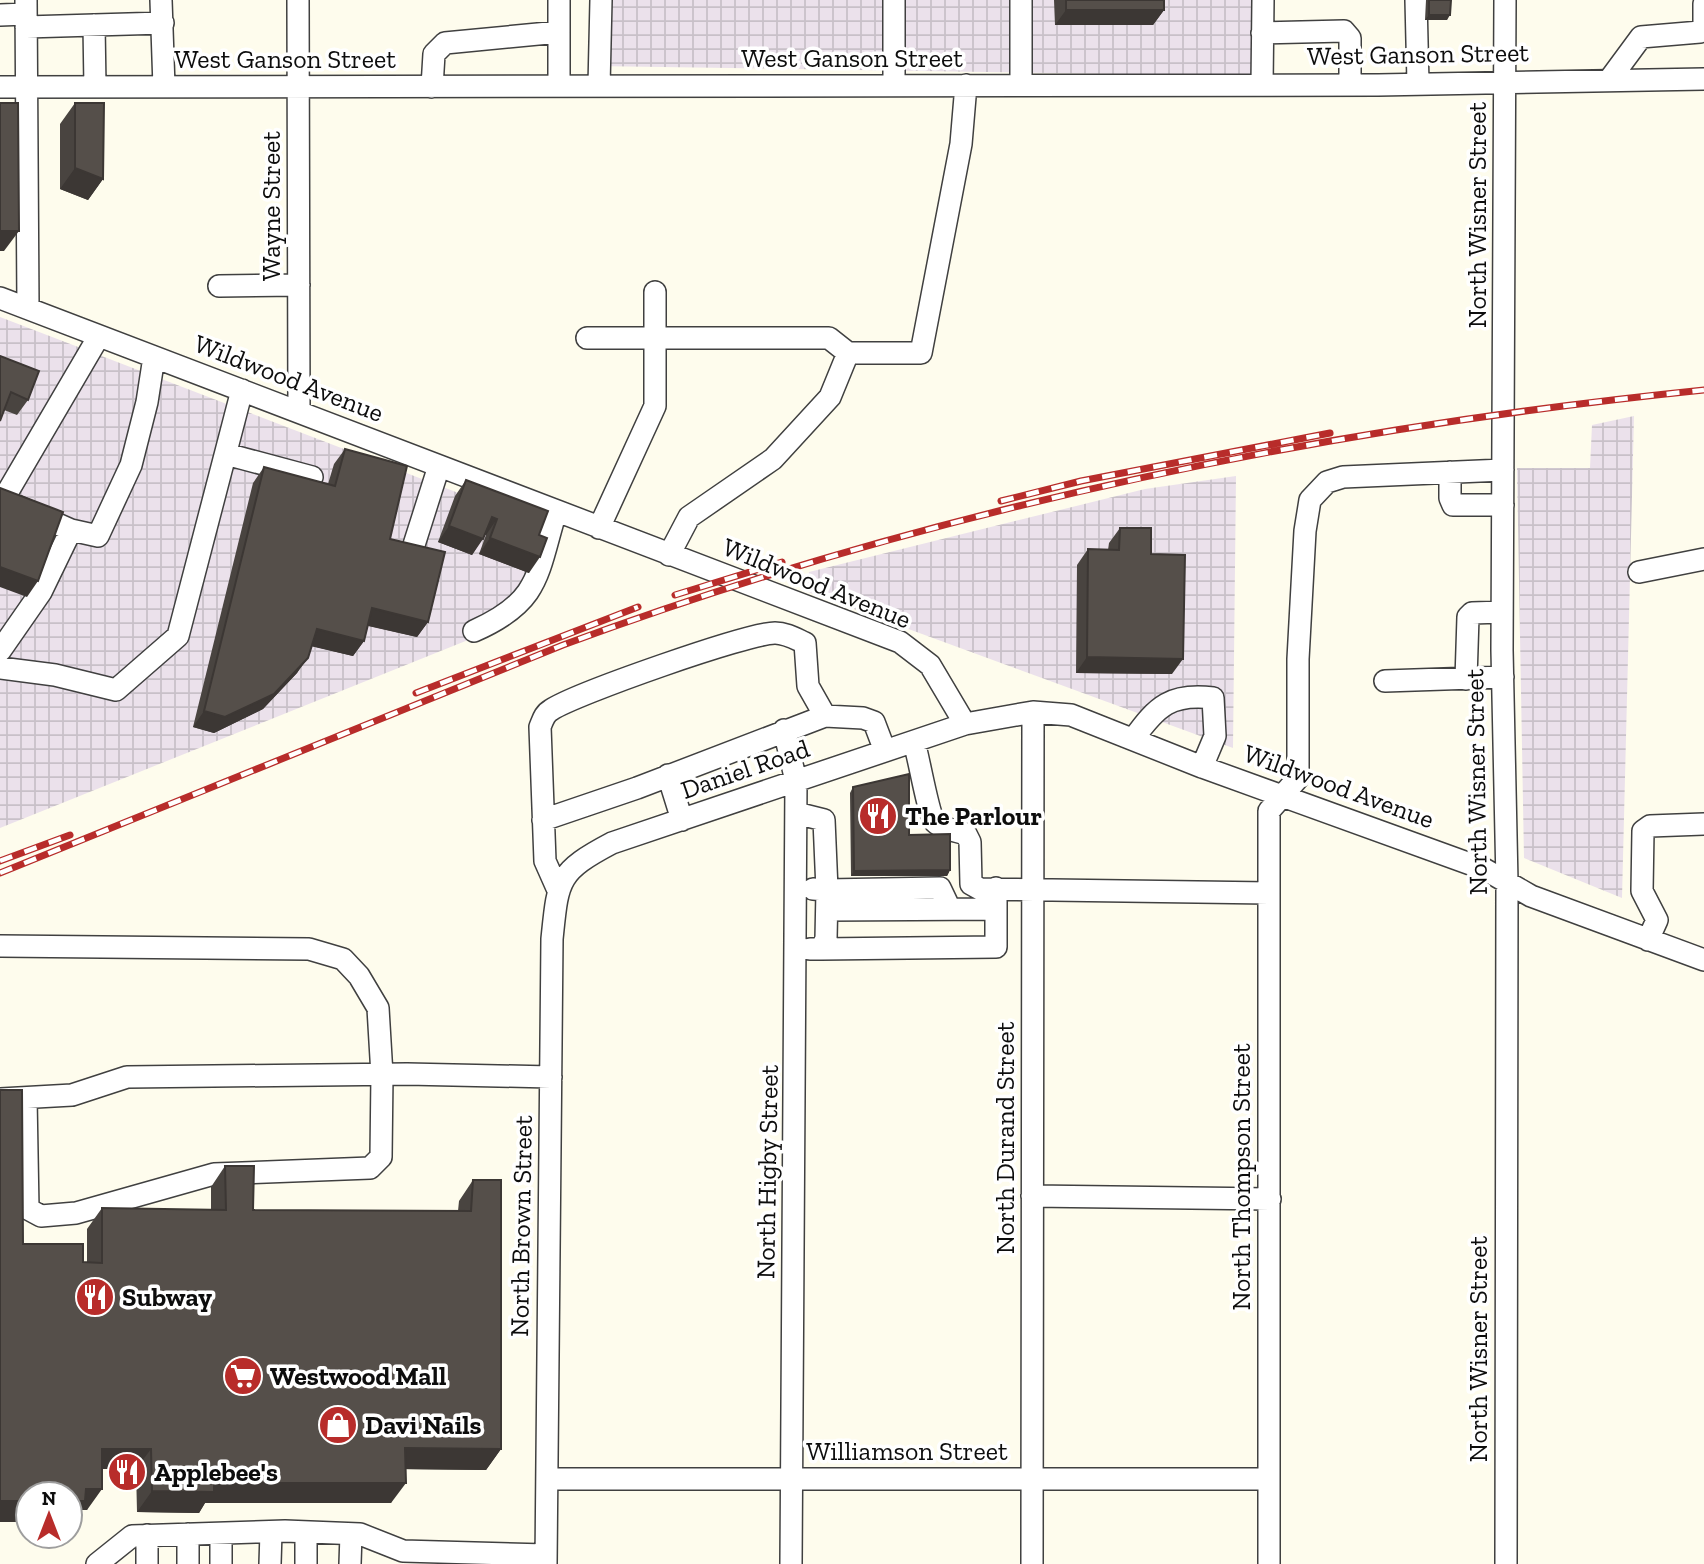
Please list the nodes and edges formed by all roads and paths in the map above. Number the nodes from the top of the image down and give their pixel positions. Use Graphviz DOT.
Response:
graph roads {
  1 [pos="161,0"];
  2 [pos="298,0"];
  3 [pos="559,0"];
  4 [pos="601,0"];
  5 [pos="894,0"];
  6 [pos="1021,0"];
  7 [pos="1263,0"];
  8 [pos="1416,0"];
  9 [pos="1505,0"];
  10 [pos="1704,4"];
  11 [pos="26,14"];
  12 [pos="0,15"];
  13 [pos="163,23"];
  14 [pos="94,25"];
  15 [pos="559,32"];
  16 [pos="1262,33"];
  17 [pos="1610,79"];
  18 [pos="1704,79"];
  19 [pos="1505,80"];
  20 [pos="1418,83"];
  21 [pos="894,85"];
  22 [pos="966,85"];
  23 [pos="1021,85"];
  24 [pos="1262,85"];
  25 [pos="1350,85"];
  26 [pos="432,86"];
  27 [pos="559,86"];
  28 [pos="599,86"];
  29 [pos="0,87"];
  30 [pos="25,87"];
  31 [pos="95,87"];
  32 [pos="164,87"];
  33 [pos="298,87"];
  34 [pos="299,285"];
  35 [pos="219,286"];
  36 [pos="654,292"];
  37 [pos="0,298"];
  38 [pos="28,308"];
  39 [pos="99,336"];
  40 [pos="587,338"];
  41 [pos="655,339"];
  42 [pos="848,353"];
  43 [pos="154,356"];
  44 [pos="242,390"];
  45 [pos="299,412"];
  46 [pos="226,454"];
  47 [pos="439,466"];
  48 [pos="1503,470"];
  49 [pos="1450,472"];
  50 [pos="312,477"];
  51 [pos="1503,505"];
  52 [pos="556,511"];
  53 [pos="599,528"];
  54 [pos="71,530"];
  55 [pos="413,548"];
  56 [pos="669,555"];
  57 [pos="1704,559"];
  58 [pos="1639,572"];
  59 [pos="1502,612"];
  60 [pos="821,613"];
  61 [pos="474,631"];
  62 [pos="805,643"];
  63 [pos="0,651"];
  64 [pos="0,668"];
  65 [pos="1503,677"];
  66 [pos="1466,679"];
  67 [pos="1385,681"];
  68 [pos="1033,712"];
  69 [pos="825,716"];
  70 [pos="965,724"];
  71 [pos="784,730"];
  72 [pos="1134,738"];
  73 [pos="914,742"];
  74 [pos="885,751"];
  75 [pos="1202,767"];
  76 [pos="668,775"];
  77 [pos="796,781"];
  78 [pos="1280,794"];
  79 [pos="796,813"];
  80 [pos="542,820"];
  81 [pos="682,820"];
  82 [pos="1704,824"];
  83 [pos="1507,882"];
  84 [pos="557,888"];
  85 [pos="797,888"];
  86 [pos="1033,888"];
  87 [pos="1269,893"];
  88 [pos="996,899"];
  89 [pos="827,900"];
  90 [pos="1648,940"];
  91 [pos="0,946"];
  92 [pos="821,948"];
  93 [pos="797,950"];
  94 [pos="1704,960"];
  95 [pos="382,1075"];
  96 [pos="551,1077"];
  97 [pos="26,1098"];
  98 [pos="0,1099"];
  99 [pos="1032,1196"];
  100 [pos="1270,1199"];
  101 [pos="547,1479"];
  102 [pos="791,1479"];
  103 [pos="1031,1479"];
  104 [pos="1268,1479"];
  105 [pos="271,1532"];
  106 [pos="306,1532"];
  107 [pos="188,1534"];
  108 [pos="221,1534"];
  109 [pos="351,1534"];
  110 [pos="147,1535"];
  111 [pos="394,1556"];
  112 [pos="435,1558"];
  113 [pos="546,1559"];
  114 [pos="105,1561"];
  115 [pos="147,1564"];
  116 [pos="188,1564"];
  117 [pos="221,1564"];
  118 [pos="270,1564"];
  119 [pos="306,1564"];
  120 [pos="350,1564"];
  121 [pos="792,1564"];
  122 [pos="1032,1564"];
  123 [pos="1269,1564"];
  124 [pos="1506,1564"];
  1 -- 13 [label="street"];
  2 -- 33 [label="street, Wayne Street"];
  3 -- 15 [label="street"];
  4 -- 28 [label="street"];
  5 -- 21 [label="street"];
  6 -- 23 [label="street"];
  7 -- 16 [label="street"];
  8 -- 20 [label="street"];
  9 -- 19 [label="street, North Wisner Street"];
  10 -- 17 [label="street"];
  11 -- 12 [label="street"];
  11 -- 14 [label="street"];
  11 -- 30 [label="street"];
  13 -- 14 [label="street"];
  13 -- 32 [label="street"];
  14 -- 31 [label="street"];
  15 -- 26 [label="street"];
  15 -- 27 [label="street"];
  16 -- 24 [label="street"];
  16 -- 25 [label="street"];
  17 -- 18 [label="street, West Ganson Street"];
  17 -- 19 [label="street, West Ganson Street"];
  19 -- 20 [label="street, West Ganson Street"];
  19 -- 48 [label="street, North Wisner Street"];
  20 -- 25 [label="street, West Ganson Street"];
  21 -- 22 [label="street, West Ganson Street"];
  21 -- 28 [label="street, West Ganson Street"];
  22 -- 23 [label="street, West Ganson Street"];
  22 -- 42 [label="street"];
  23 -- 24 [label="street, West Ganson Street"];
  24 -- 25 [label="street, West Ganson Street"];
  26 -- 27 [label="street, West Ganson Street"];
  26 -- 33 [label="street, West Ganson Street"];
  27 -- 28 [label="street, West Ganson Street"];
  29 -- 30 [label="street, West Ganson Street"];
  30 -- 31 [label="street, West Ganson Street"];
  30 -- 38 [label="street"];
  31 -- 32 [label="street, West Ganson Street"];
  32 -- 33 [label="street, West Ganson Street"];
  33 -- 34 [label="street, Wayne Street"];
  34 -- 35 [label="street"];
  34 -- 45 [label="street, Wayne Street"];
  36 -- 41 [label="street"];
  37 -- 38 [label="street, Wildwood Avenue"];
  38 -- 39 [label="street, Wildwood Avenue"];
  39 -- 43 [label="street, Wildwood Avenue"];
  39 -- 54 [label="street"];
  40 -- 41 [label="street"];
  41 -- 42 [label="street"];
  41 -- 53 [label="street"];
  42 -- 56 [label="street"];
  43 -- 44 [label="street, Wildwood Avenue"];
  43 -- 54 [label="street"];
  44 -- 45 [label="street, Wildwood Avenue"];
  44 -- 46 [label="street"];
  45 -- 47 [label="street, Wildwood Avenue"];
  46 -- 50 [label="street"];
  46 -- 64 [label="street"];
  47 -- 52 [label="street, Wildwood Avenue"];
  47 -- 55 [label="street"];
  48 -- 49 [label="street"];
  48 -- 51 [label="street, North Wisner Street"];
  49 -- 51 [label="street"];
  49 -- 78 [label="street, North Thompson Street"];
  51 -- 59 [label="street, North Wisner Street"];
  52 -- 53 [label="street, Wildwood Avenue"];
  52 -- 61 [label="street"];
  53 -- 56 [label="street, Wildwood Avenue"];
  54 -- 63 [label="street"];
  56 -- 60 [label="street, Wildwood Avenue"];
  57 -- 58 [label="street"];
  59 -- 65 [label="street, North Wisner Street"];
  59 -- 66 [label="street"];
  60 -- 62 [label="street"];
  60 -- 70 [label="street, Wildwood Avenue"];
  62 -- 69 [label="street"];
  62 -- 80 [label="street"];
  65 -- 66 [label="street"];
  65 -- 83 [label="street, North Wisner Street"];
  66 -- 67 [label="street"];
  68 -- 70 [label="street, Wildwood Avenue"];
  68 -- 72 [label="street, Wildwood Avenue"];
  68 -- 86 [label="street, North Durand Street"];
  69 -- 71 [label="street"];
  69 -- 74 [label="street"];
  70 -- 73 [label="street, Daniel Road"];
  71 -- 76 [label="street"];
  71 -- 77 [label="street, North Higby Street"];
  72 -- 75 [label="street, Wildwood Avenue"];
  72 -- 75 [label="street"];
  73 -- 74 [label="street, Daniel Road"];
  73 -- 88 [label="street"];
  74 -- 77 [label="street, Daniel Road"];
  75 -- 78 [label="street, Wildwood Avenue"];
  76 -- 80 [label="street"];
  76 -- 81 [label="street"];
  77 -- 79 [label="street, North Higby Street"];
  77 -- 81 [label="street, Daniel Road"];
  78 -- 83 [label="street, Wildwood Avenue"];
  78 -- 87 [label="street, North Thompson Street"];
  79 -- 85 [label="street, North Higby Street"];
  79 -- 89 [label="street"];
  80 -- 84 [label="street"];
  81 -- 84 [label="street, Daniel Road"];
  82 -- 90 [label="street"];
  83 -- 90 [label="street, Wildwood Avenue"];
  83 -- 124 [label="street, North Wisner Street"];
  84 -- 96 [label="street, North Brown Street"];
  85 -- 89 [label="street"];
  85 -- 93 [label="street, North Higby Street"];
  86 -- 87 [label="street"];
  86 -- 88 [label="street"];
  86 -- 99 [label="street, North Durand Street"];
  87 -- 100 [label="street, North Thompson Street"];
  88 -- 89 [label="street"];
  88 -- 92 [label="street"];
  89 -- 92 [label="street"];
  90 -- 94 [label="street, Wildwood Avenue"];
  91 -- 95 [label="street"];
  92 -- 93 [label="street"];
  93 -- 102 [label="street, North Higby Street"];
  95 -- 96 [label="street"];
  95 -- 97 [label="street"];
  95 -- 97 [label="street"];
  96 -- 101 [label="street, North Brown Street"];
  97 -- 98 [label="street"];
  99 -- 100 [label="street"];
  99 -- 103 [label="street, North Durand Street"];
  100 -- 104 [label="street, North Thompson Street"];
  101 -- 102 [label="street, Williamson Street"];
  101 -- 113 [label="street, North Brown Street"];
  102 -- 103 [label="street, Williamson Street"];
  102 -- 121 [label="street, North Higby Street"];
  103 -- 104 [label="street, Williamson Street"];
  103 -- 122 [label="street, North Durand Street"];
  104 -- 123 [label="street, North Thompson Street"];
  105 -- 106 [label="street"];
  105 -- 108 [label="street"];
  105 -- 118 [label="street"];
  106 -- 109 [label="street"];
  106 -- 119 [label="street"];
  107 -- 108 [label="street"];
  107 -- 110 [label="street"];
  107 -- 116 [label="street"];
  108 -- 117 [label="street"];
  109 -- 111 [label="street"];
  109 -- 120 [label="street"];
  110 -- 114 [label="street"];
  110 -- 115 [label="street"];
  111 -- 112 [label="street"];
  112 -- 113 [label="street"];
}
